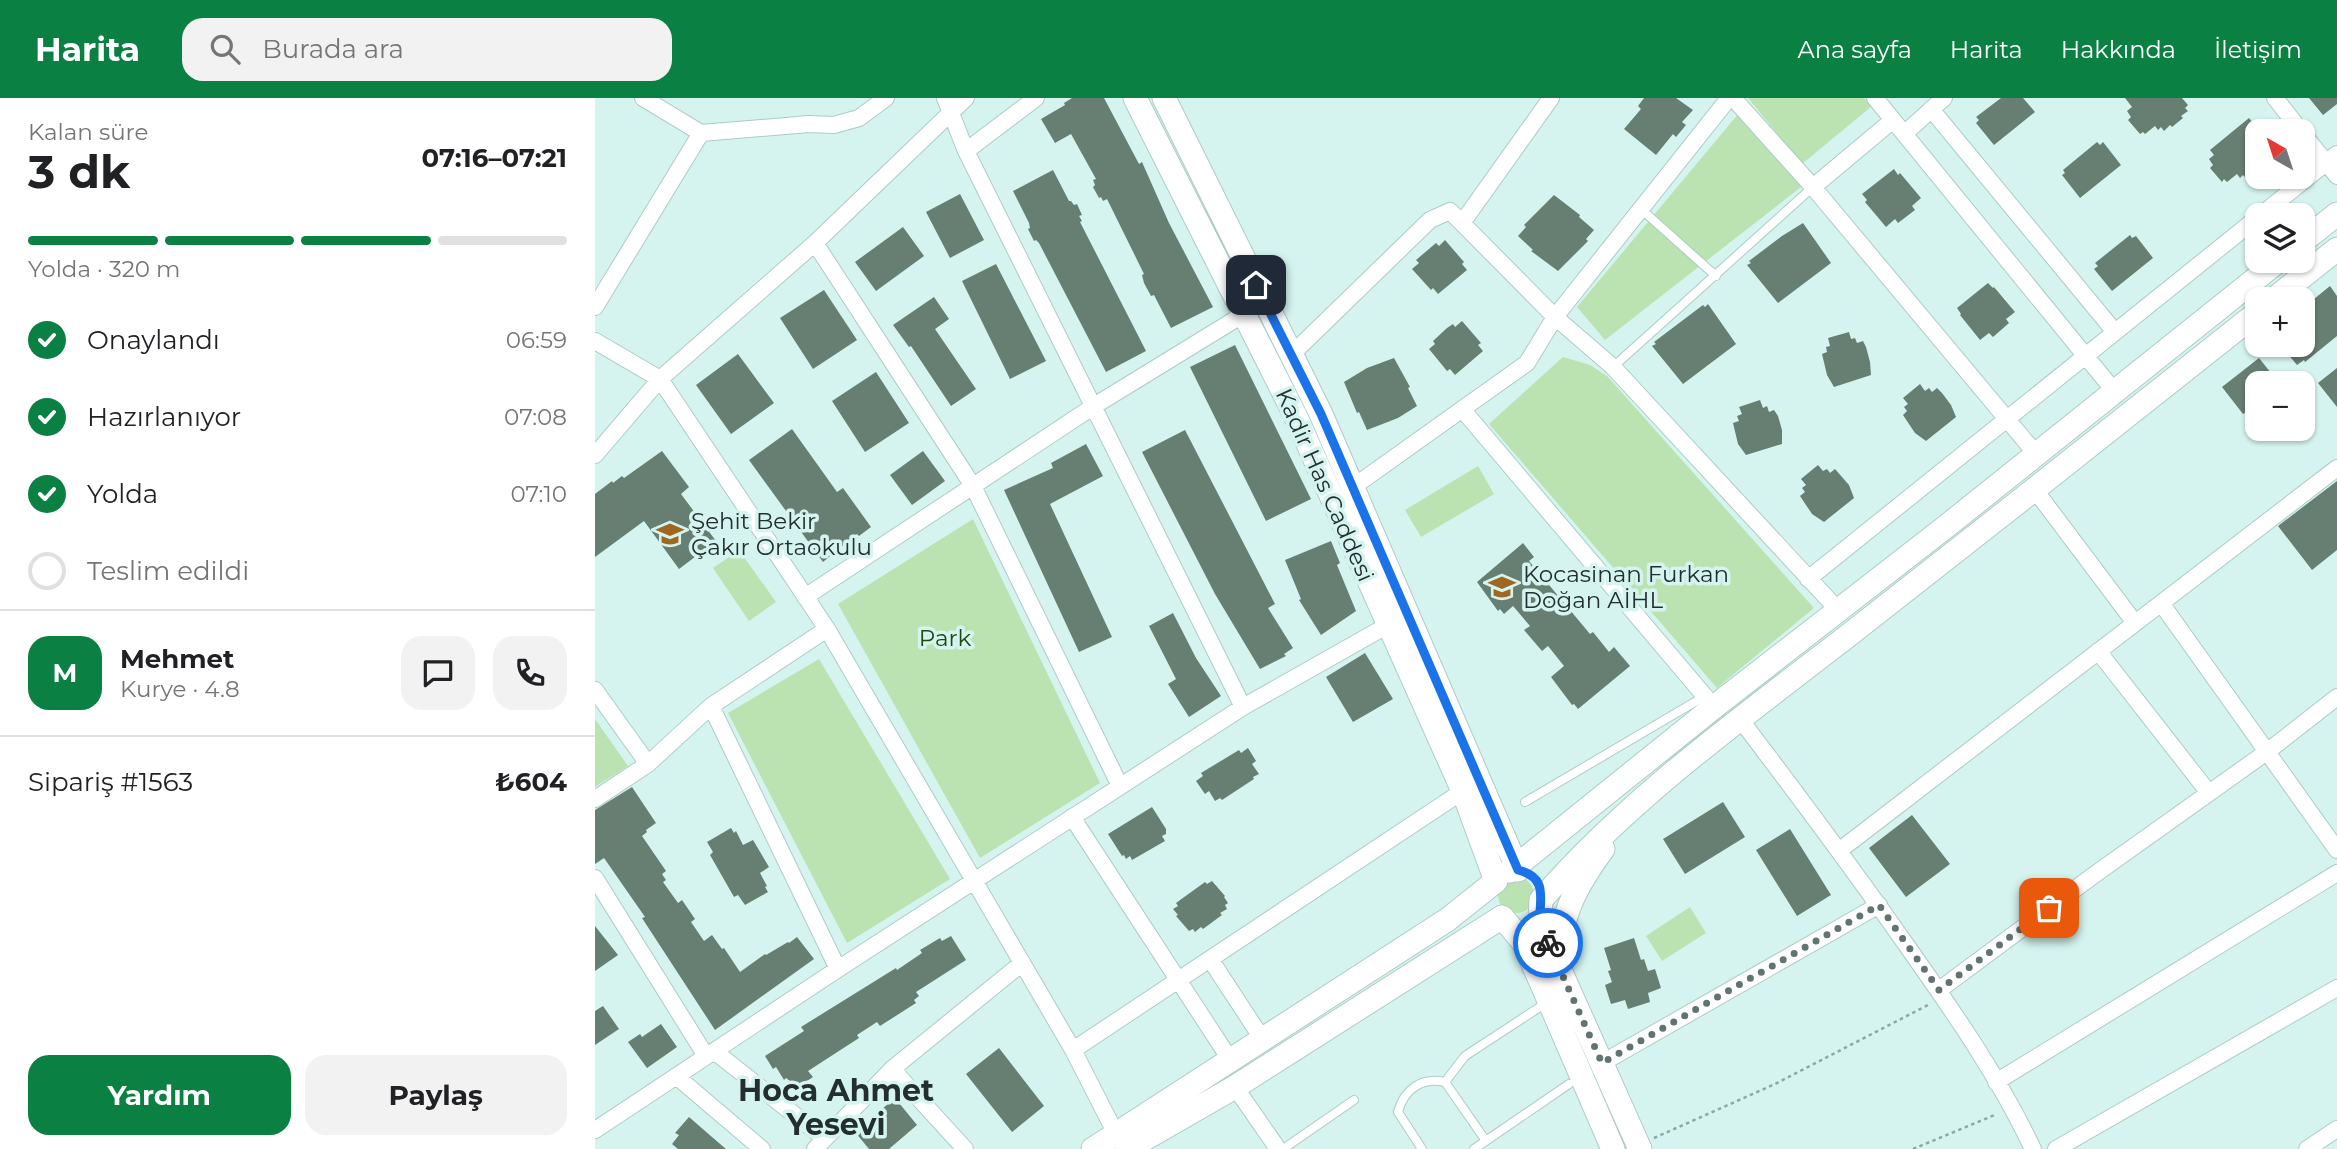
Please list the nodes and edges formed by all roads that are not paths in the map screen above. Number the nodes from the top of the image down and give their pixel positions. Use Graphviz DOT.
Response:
graph roads {
  1 [pos="643,98"];
  2 [pos="886,98"];
  3 [pos="966,98"];
  4 [pos="1036,98"];
  5 [pos="1135,98"];
  6 [pos="1164,98"];
  7 [pos="1551,98"];
  8 [pos="1731,98"];
  9 [pos="1875,98"];
  10 [pos="1944,98"];
  11 [pos="2274,98"];
  12 [pos="948,105"];
  13 [pos="1931,109"];
  14 [pos="2291,119"];
  15 [pos="1893,120"];
  16 [pos="701,133"];
  17 [pos="1904,134"];
  18 [pos="2315,144"];
  19 [pos="966,151"];
  20 [pos="2332,159"];
  21 [pos="2337,176"];
  22 [pos="1813,187"];
  23 [pos="2277,203"];
  24 [pos="1641,209"];
  25 [pos="2337,214"];
  26 [pos="1462,223"];
  27 [pos="2245,228"];
  28 [pos="2315,231"];
  29 [pos="815,243"];
  30 [pos="2337,249"];
  31 [pos="2263,273"];
  32 [pos="1716,276"];
  33 [pos="2289,287"];
  34 [pos="595,307"];
  35 [pos="1244,314"];
  36 [pos="1555,317"];
  37 [pos="2245,323"];
  38 [pos="2115,332"];
  39 [pos="595,341"];
  40 [pos="1291,355"];
  41 [pos="2086,355"];
  42 [pos="1613,367"];
  43 [pos="660,379"];
  44 [pos="2115,392"];
  45 [pos="1094,406"];
  46 [pos="1462,409"];
  47 [pos="2006,420"];
  48 [pos="595,454"];
  49 [pos="2037,455"];
  50 [pos="2337,468"];
  51 [pos="973,486"];
  52 [pos="1353,487"];
  53 [pos="2035,490"];
  54 [pos="1808,579"];
  55 [pos="805,597"];
  56 [pos="2161,603"];
  57 [pos="1839,611"];
  58 [pos="2135,624"];
  59 [pos="1388,625"];
  60 [pos="827,629"];
  61 [pos="2098,651"];
  62 [pos="595,690"];
  63 [pos="2337,697"];
  64 [pos="1710,701"];
  65 [pos="711,706"];
  66 [pos="1243,707"];
  67 [pos="1740,719"];
  68 [pos="2267,751"];
  69 [pos="648,764"];
  70 [pos="1120,786"];
  71 [pos="1463,791"];
  72 [pos="2209,793"];
  73 [pos="595,799"];
  74 [pos="1525,802"];
  75 [pos="1638,805"];
  76 [pos="1072,817"];
  77 [pos="1840,850"];
  78 [pos="2337,850"];
  79 [pos="1510,872"];
  80 [pos="2337,873"];
  81 [pos="595,877"];
  82 [pos="975,880"];
  83 [pos="1541,900"];
  84 [pos="1879,905"];
  85 [pos="1502,917"];
  86 [pos="1533,937"];
  87 [pos="1210,959"];
  88 [pos="1555,960"];
  89 [pos="1021,964"];
  90 [pos="838,969"];
  91 [pos="1178,980"];
  92 [pos="2337,988"];
  93 [pos="1939,990"];
  94 [pos="1549,1001"];
  95 [pos="1263,1040"];
  96 [pos="1073,1050"];
  97 [pos="710,1054"];
  98 [pos="1231,1061"];
  99 [pos="1602,1063"];
  100 [pos="892,1069"];
  101 [pos="677,1076"];
  102 [pos="1445,1082"];
  103 [pos="1996,1082"];
  104 [pos="1569,1084"];
  105 [pos="1235,1087"];
  106 [pos="1353,1100"];
  107 [pos="2337,1129"];
  108 [pos="595,1130"];
  109 [pos="1122,1141"];
  110 [pos="1486,1141"];
  111 [pos="819,1144"];
  112 [pos="1639,1147"];
  113 [pos="762,1149"];
  114 [pos="965,1149"];
  115 [pos="1093,1149"];
  116 [pos="1280,1149"];
  117 [pos="1422,1149"];
  118 [pos="1474,1149"];
  119 [pos="1613,1149"];
  120 [pos="2033,1149"];
  121 [pos="2056,1149"];
  122 [pos="2307,1149"];
  1 -- 16 [label="street"];
  2 -- 16 [label="street"];
  3 -- 12 [label="street"];
  4 -- 19 [label="street"];
  5 -- 35 [label="street, Kadir Has Caddesi"];
  6 -- 40 [label="street, Kadir Has Caddesi"];
  7 -- 26 [label="street"];
  8 -- 22 [label="street"];
  8 -- 24 [label="street"];
  9 -- 15 [label="street"];
  10 -- 13 [label="street"];
  11 -- 14 [label="street"];
  12 -- 19 [label="street"];
  12 -- 29 [label="street"];
  13 -- 17 [label="street"];
  13 -- 38 [label="street"];
  15 -- 17 [label="street"];
  15 -- 22 [label="street"];
  16 -- 34 [label="street"];
  17 -- 41 [label="street"];
  18 -- 20 [label="street"];
  19 -- 45 [label="street"];
  20 -- 21 [label="street"];
  20 -- 23 [label="street"];
  22 -- 32 [label="lane"];
  22 -- 47 [label="street"];
  24 -- 32 [label="lane"];
  24 -- 36 [label="street"];
  25 -- 28 [label="street"];
  26 -- 36 [label="street"];
  26 -- 40 [label="street"];
  27 -- 38 [label="street"];
  29 -- 43 [label="street"];
  29 -- 51 [label="street"];
  30 -- 33 [label="street"];
  31 -- 44 [label="street"];
  32 -- 42 [label="lane"];
  35 -- 45 [label="street"];
  35 -- 59 [label="street, Kadir Has Caddesi"];
  36 -- 42 [label="street"];
  36 -- 46 [label="street"];
  37 -- 53 [label="street"];
  38 -- 41 [label="street"];
  39 -- 43 [label="street"];
  40 -- 52 [label="street, Kadir Has Caddesi"];
  41 -- 44 [label="street"];
  41 -- 47 [label="street"];
  42 -- 54 [label="street"];
  43 -- 48 [label="street"];
  43 -- 55 [label="street"];
  44 -- 49 [label="street"];
  45 -- 51 [label="street"];
  45 -- 66 [label="street"];
  46 -- 52 [label="street"];
  46 -- 64 [label="street"];
  47 -- 49 [label="street"];
  47 -- 54 [label="street"];
  49 -- 57 [label="street"];
  50 -- 56 [label="street"];
  51 -- 55 [label="street"];
  51 -- 70 [label="street"];
  52 -- 79 [label="street, Kadir Has Caddesi"];
  53 -- 58 [label="street"];
  53 -- 67 [label="street"];
  54 -- 57 [label="street"];
  55 -- 60 [label="street"];
  56 -- 58 [label="street"];
  56 -- 68 [label="street"];
  57 -- 64 [label="street"];
  58 -- 61 [label="street"];
  59 -- 66 [label="street"];
  59 -- 71 [label="street, Kadir Has Caddesi"];
  60 -- 65 [label="street"];
  60 -- 82 [label="street"];
  61 -- 72 [label="street"];
  61 -- 77 [label="street"];
  62 -- 69 [label="street"];
  63 -- 68 [label="street"];
  64 -- 74 [label="lane"];
  64 -- 79 [label="street"];
  65 -- 69 [label="street"];
  65 -- 90 [label="street"];
  66 -- 70 [label="street"];
  67 -- 75 [label="street"];
  67 -- 77 [label="street"];
  68 -- 72 [label="street"];
  68 -- 78 [label="street"];
  69 -- 73 [label="street"];
  70 -- 76 [label="street"];
  71 -- 79 [label="street, Kadir Has Caddesi"];
  71 -- 87 [label="street"];
  72 -- 93 [label="street"];
  75 -- 83 [label="street"];
  75 -- 88 [label="street"];
  76 -- 82 [label="street"];
  76 -- 91 [label="street"];
  77 -- 84 [label="street"];
  79 -- 83 [label="street"];
  79 -- 85 [label="street"];
  79 -- 95 [label="street"];
  80 -- 103 [label="street"];
  81 -- 97 [label="street"];
  82 -- 89 [label="street"];
  82 -- 90 [label="street"];
  83 -- 85 [label="street"];
  83 -- 86 [label="street"];
  84 -- 93 [label="street"];
  84 -- 99 [label="street"];
  85 -- 86 [label="street"];
  85 -- 105 [label="street"];
  86 -- 88 [label="street"];
  86 -- 94 [label="street"];
  87 -- 91 [label="street"];
  87 -- 95 [label="street"];
  88 -- 99 [label="street"];
  89 -- 96 [label="street"];
  89 -- 100 [label="street"];
  90 -- 97 [label="street"];
  91 -- 96 [label="street"];
  91 -- 98 [label="street"];
  92 -- 121 [label="street"];
  93 -- 103 [label="street"];
  94 -- 102 [label="lane"];
  94 -- 119 [label="street"];
  95 -- 98 [label="street"];
  96 -- 109 [label="street"];
  97 -- 101 [label="street"];
  97 -- 111 [label="street"];
  98 -- 109 [label="street"];
  99 -- 112 [label="street"];
  100 -- 111 [label="street"];
  100 -- 114 [label="street"];
  101 -- 108 [label="street"];
  101 -- 113 [label="street"];
  102 -- 110 [label="lane"];
  102 -- 117 [label="lane"];
  103 -- 120 [label="street"];
  104 -- 110 [label="lane"];
  105 -- 109 [label="street"];
  105 -- 116 [label="street"];
  106 -- 116 [label="lane"];
  107 -- 122 [label="street"];
  109 -- 115 [label="street"];
  110 -- 118 [label="lane"];
}
